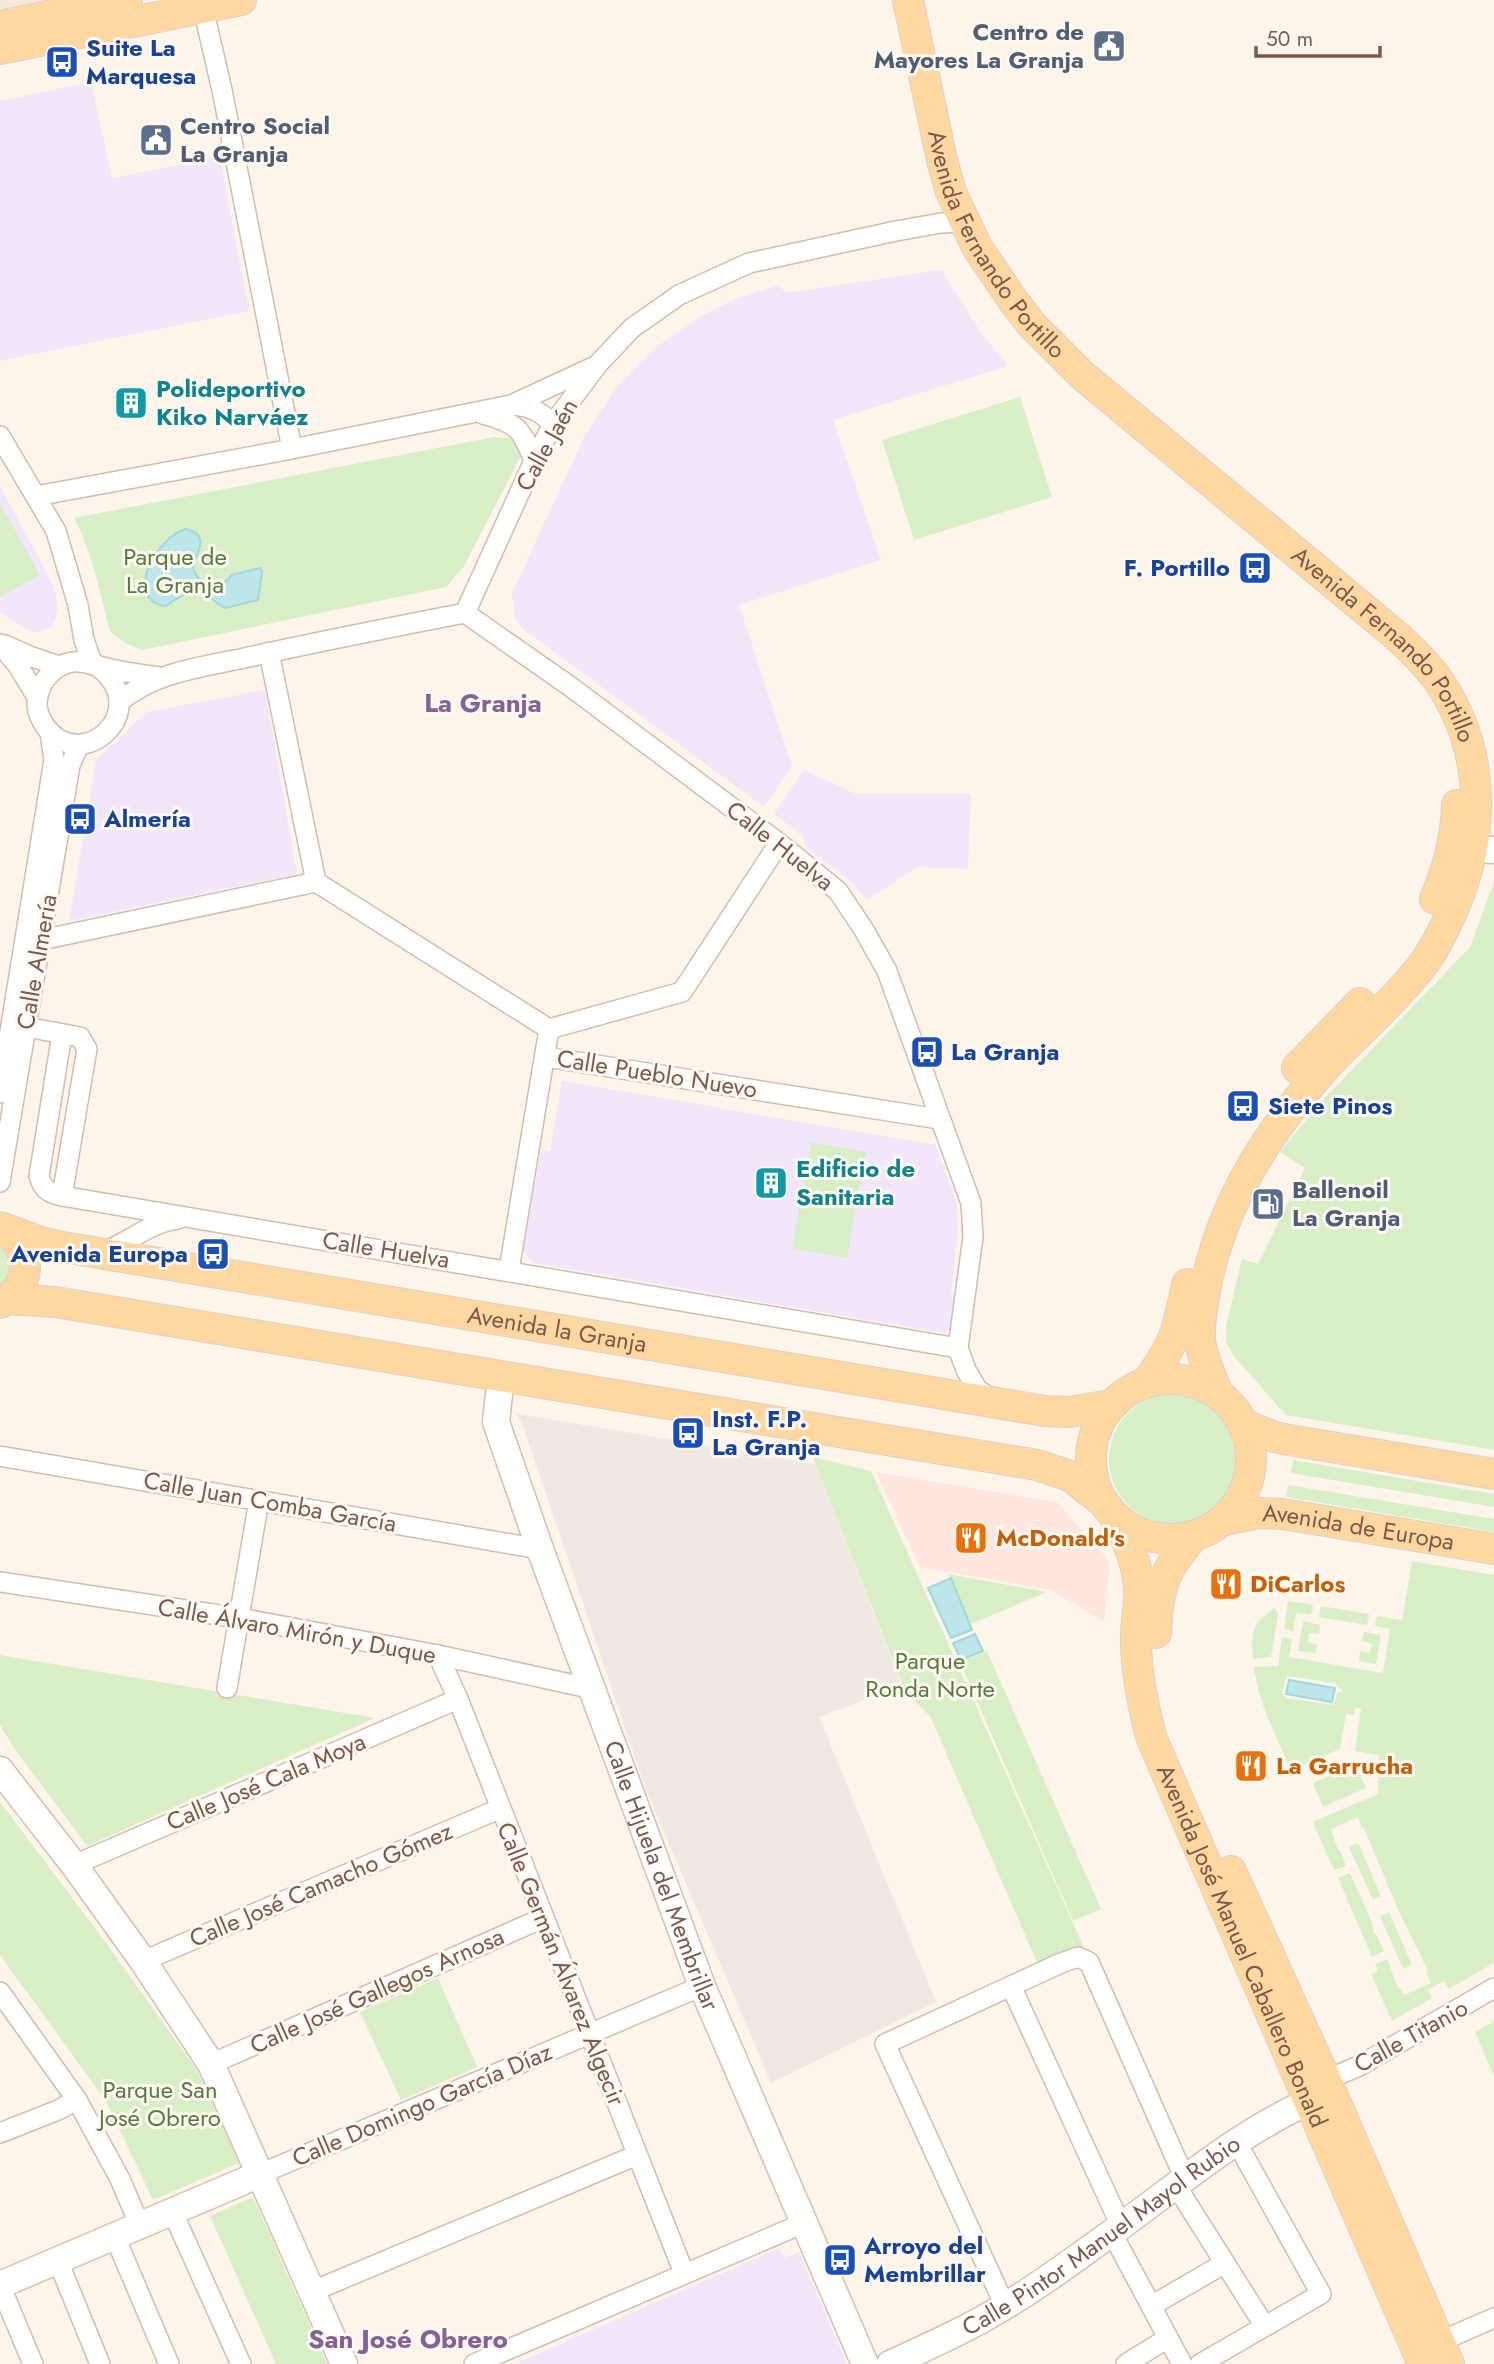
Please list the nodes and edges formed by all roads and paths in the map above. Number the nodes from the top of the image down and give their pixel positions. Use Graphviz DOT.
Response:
graph roads {
  1 [pos="127,0"];
  2 [pos="240,0"];
  3 [pos="887,0"];
  4 [pos="908,0"];
  5 [pos="203,8"];
  6 [pos="0,26"];
  7 [pos="0,49"];
  8 [pos="952,223"];
  9 [pos="598,365"];
  10 [pos="510,413"];
  11 [pos="553,424"];
  12 [pos="0,436"];
  13 [pos="292,450"];
  14 [pos="534,461"];
  15 [pos="36,496"];
  16 [pos="78,605"];
  17 [pos="465,613"];
  18 [pos="0,643"];
  19 [pos="269,652"];
  20 [pos="61,666"];
  21 [pos="95,666"];
  22 [pos="160,677"];
  23 [pos="37,696"];
  24 [pos="119,702"];
  25 [pos="50,733"];
  26 [pos="79,745"];
  27 [pos="779,843"];
  28 [pos="1483,850"];
  29 [pos="316,882"];
  30 [pos="41,940"];
  31 [pos="26,1027"];
  32 [pos="550,1029"];
  33 [pos="62,1034"];
  34 [pos="546,1056"];
  35 [pos="0,1093"];
  36 [pos="939,1119"];
  37 [pos="0,1182"];
  38 [pos="62,1196"];
  39 [pos="190,1217"];
  40 [pos="3,1228"];
  41 [pos="101,1254"];
  42 [pos="509,1270"];
  43 [pos="4,1301"];
  44 [pos="958,1348"];
  45 [pos="501,1375"];
  46 [pos="1146,1383"];
  47 [pos="1218,1394"];
  48 [pos="997,1402"];
  49 [pos="1111,1405"];
  50 [pos="1245,1425"];
  51 [pos="0,1456"];
  52 [pos="1494,1474"];
  53 [pos="259,1500"];
  54 [pos="1108,1509"];
  55 [pos="1224,1520"];
  56 [pos="1193,1537"];
  57 [pos="540,1549"];
  58 [pos="1494,1549"];
  59 [pos="0,1582"];
  60 [pos="239,1618"];
  61 [pos="438,1655"];
  62 [pos="227,1688"];
  63 [pos="593,1689"];
  64 [pos="458,1699"];
  65 [pos="0,1769"];
  66 [pos="499,1809"];
  67 [pos="74,1864"];
  68 [pos="542,1918"];
  69 [pos="143,1961"];
  70 [pos="702,1986"];
  71 [pos="1011,1986"];
  72 [pos="1494,1988"];
  73 [pos="0,1992"];
  74 [pos="589,2035"];
  75 [pos="211,2064"];
  76 [pos="1318,2090"];
  77 [pos="78,2100"];
  78 [pos="0,2133"];
  79 [pos="1237,2143"];
  80 [pos="637,2155"];
  81 [pos="258,2175"];
  82 [pos="1180,2180"];
  83 [pos="173,2213"];
  84 [pos="804,2223"];
  85 [pos="140,2226"];
  86 [pos="1116,2229"];
  87 [pos="115,2237"];
  88 [pos="58,2261"];
  89 [pos="1225,2263"];
  90 [pos="684,2273"];
  91 [pos="0,2285"];
  92 [pos="311,2292"];
  93 [pos="1005,2306"];
  94 [pos="1151,2306"];
  95 [pos="1494,2319"];
  96 [pos="1264,2325"];
  97 [pos="1168,2338"];
  98 [pos="1426,2356"];
  99 [pos="33,2364"];
  100 [pos="100,2364"];
  101 [pos="169,2364"];
  102 [pos="241,2364"];
  103 [pos="344,2364"];
  104 [pos="474,2364"];
  105 [pos="865,2364"];
  106 [pos="890,2364"];
  107 [pos="1126,2364"];
  108 [pos="1182,2364"];
  109 [pos="1200,2364"];
  1 -- 6 [label="main road"];
  2 -- 5 [label="main road"];
  3 -- 8 [label="main road, Avenida Fernando Portillo"];
  4 -- 8 [label="main road, Avenida Fernando Portillo"];
  5 -- 7 [label="main road"];
  5 -- 13 [label="street"];
  8 -- 9 [label="street, Calle Jaén"];
  8 -- 28 [label="main road, Avenida Fernando Portillo"];
  8 -- 46 [label="main road, Avenida Fernando Portillo"];
  9 -- 10 [label="street"];
  9 -- 11 [label="street, Calle Jaén"];
  10 -- 11 [label="street"];
  10 -- 13 [label="street"];
  10 -- 14 [label="street"];
  11 -- 14 [label="street, Calle Jaén"];
  12 -- 15 [label="street"];
  13 -- 15 [label="street"];
  14 -- 17 [label="street, Calle Jaén"];
  15 -- 16 [label="street"];
  16 -- 20 [label="street"];
  16 -- 21 [label="street"];
  17 -- 19 [label="street"];
  17 -- 27 [label="street, Calle Huelva"];
  18 -- 20 [label="street"];
  18 -- 23 [label="street"];
  19 -- 22 [label="street"];
  19 -- 29 [label="street"];
  20 -- 21 [label="street"];
  20 -- 23 [label="street"];
  21 -- 22 [label="street"];
  21 -- 24 [label="street"];
  22 -- 24 [label="street"];
  23 -- 25 [label="street"];
  24 -- 26 [label="street"];
  25 -- 26 [label="street"];
  25 -- 35 [label="street, Calle Almería"];
  26 -- 30 [label="street, Calle Almería"];
  27 -- 32 [label="street"];
  27 -- 36 [label="street, Calle Huelva"];
  28 -- 47 [label="main road, Avenida Fernando Portillo"];
  29 -- 30 [label="street"];
  29 -- 32 [label="street"];
  30 -- 31 [label="street, Calle Almería"];
  31 -- 33 [label="street"];
  31 -- 37 [label="street, Calle Almería"];
  32 -- 34 [label="street"];
  33 -- 38 [label="street"];
  33 -- 38 [label="street"];
  34 -- 36 [label="street, Calle Pueblo Nuevo"];
  34 -- 42 [label="street, Calle Pueblo Nuevo"];
  36 -- 44 [label="street, Calle Huelva"];
  38 -- 39 [label="street, Calle Huelva"];
  39 -- 41 [label="street"];
  39 -- 42 [label="street, Calle Huelva"];
  40 -- 41 [label="main road, Avenida la Granja"];
  40 -- 43 [label="main road, Avenida la Granja"];
  41 -- 48 [label="main road, Avenida la Granja"];
  42 -- 44 [label="street, Calle Huelva"];
  43 -- 45 [label="main road, Avenida la Granja"];
  44 -- 48 [label="street"];
  45 -- 54 [label="main road, Avenida la Granja"];
  45 -- 57 [label="street, Calle Hijuela del Membrillar"];
  46 -- 47 [label="main road, Avenida de Europa"];
  46 -- 49 [label="main road, Avenida de Europa"];
  47 -- 50 [label="main road, Avenida de Europa"];
  48 -- 49 [label="main road, Avenida la Granja"];
  49 -- 54 [label="main road, Avenida de Europa"];
  50 -- 52 [label="main road, Avenida de Europa"];
  50 -- 55 [label="main road, Avenida de Europa"];
  51 -- 53 [label="street, Calle Juan Comba García"];
  53 -- 57 [label="street, Calle Juan Comba García"];
  53 -- 60 [label="street"];
  54 -- 56 [label="main road, Avenida de Europa"];
  54 -- 76 [label="main road, Avenida José Manuel Caballero Bonald"];
  55 -- 56 [label="main road, Avenida de Europa"];
  55 -- 58 [label="main road, Avenida de Europa"];
  56 -- 76 [label="main road, Avenida José Manuel Caballero Bonald"];
  57 -- 63 [label="street, Calle Hijuela del Membrillar"];
  59 -- 60 [label="street, Calle Álvaro Mirón y Duque"];
  60 -- 61 [label="street, Calle Álvaro Mirón y Duque"];
  60 -- 62 [label="street"];
  61 -- 63 [label="street, Calle Álvaro Mirón y Duque"];
  61 -- 64 [label="street, Calle Germán Álvarez Algecir"];
  63 -- 70 [label="street, Calle Hijuela del Membrillar"];
  64 -- 66 [label="street, Calle Germán Álvarez Algecir"];
  64 -- 67 [label="street, Calle José Cala Moya"];
  65 -- 67 [label="street"];
  66 -- 68 [label="street, Calle Germán Álvarez Algecir"];
  66 -- 69 [label="street, Calle José Camacho Gómez"];
  67 -- 69 [label="street"];
  68 -- 74 [label="street, Calle Germán Álvarez Algecir"];
  68 -- 75 [label="street, Calle José Gallegos Arnosa"];
  69 -- 75 [label="street"];
  70 -- 74 [label="street, Calle Domingo García Díaz"];
  70 -- 84 [label="street, Calle Hijuela del Membrillar"];
  71 -- 82 [label="street"];
  71 -- 86 [label="street"];
  71 -- 93 [label="street"];
  72 -- 76 [label="street, Calle Titanio"];
  73 -- 77 [label="street"];
  74 -- 80 [label="street, Calle Germán Álvarez Algecir"];
  74 -- 81 [label="street, Calle Domingo García Díaz"];
  75 -- 81 [label="street"];
  76 -- 79 [label="street, Calle Pintor Manuel Mayol Rubio"];
  76 -- 98 [label="main road, Avenida José Manuel Caballero Bonald"];
  77 -- 78 [label="street"];
  77 -- 85 [label="street"];
  79 -- 82 [label="street, Calle Pintor Manuel Mayol Rubio"];
  79 -- 96 [label="street"];
  80 -- 90 [label="street, Calle Germán Álvarez Algecir"];
  80 -- 92 [label="street"];
  81 -- 83 [label="street"];
  81 -- 92 [label="street"];
  82 -- 86 [label="street, Calle Pintor Manuel Mayol Rubio"];
  82 -- 89 [label="street"];
  83 -- 85 [label="street"];
  83 -- 102 [label="street"];
  84 -- 90 [label="street"];
  84 -- 105 [label="street, Calle Hijuela del Membrillar"];
  85 -- 87 [label="street"];
  86 -- 93 [label="street, Calle Pintor Manuel Mayol Rubio"];
  86 -- 94 [label="street"];
  87 -- 88 [label="street"];
  87 -- 101 [label="street"];
  88 -- 91 [label="street"];
  88 -- 100 [label="street"];
  89 -- 94 [label="street"];
  89 -- 96 [label="street"];
  90 -- 104 [label="street"];
  91 -- 99 [label="street"];
  92 -- 103 [label="street"];
  93 -- 106 [label="street, Calle Pintor Manuel Mayol Rubio"];
  94 -- 97 [label="street"];
  95 -- 98 [label="street"];
  96 -- 109 [label="street"];
  97 -- 107 [label="street"];
  97 -- 108 [label="street"];
}
